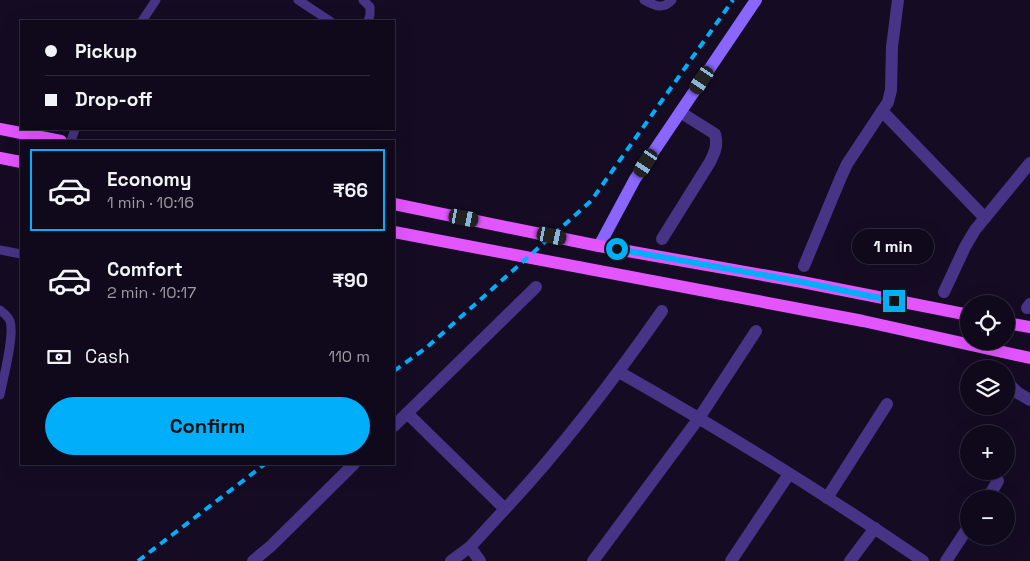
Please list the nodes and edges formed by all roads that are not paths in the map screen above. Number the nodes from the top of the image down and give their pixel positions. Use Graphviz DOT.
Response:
graph roads {
  1 [pos="156,0"];
  2 [pos="298,0"];
  3 [pos="363,0"];
  4 [pos="644,0"];
  5 [pos="672,0"];
  6 [pos="756,0"];
  7 [pos="898,0"];
  8 [pos="143,20"];
  9 [pos="328,20"];
  10 [pos="368,20"];
  11 [pos="680,112"];
  12 [pos="882,112"];
  13 [pos="0,129"];
  14 [pos="56,140"];
  15 [pos="0,158"];
  16 [pos="20,162"];
  17 [pos="1030,163"];
  18 [pos="395,204"];
  19 [pos="985,218"];
  20 [pos="395,232"];
  21 [pos="662,239"];
  22 [pos="599,246"];
  23 [pos="0,250"];
  24 [pos="20,254"];
  25 [pos="804,266"];
  26 [pos="536,287"];
  27 [pos="944,292"];
  28 [pos="0,310"];
  29 [pos="662,311"];
  30 [pos="960,314"];
  31 [pos="1015,324"];
  32 [pos="1030,327"];
  33 [pos="756,331"];
  34 [pos="1030,358"];
  35 [pos="619,372"];
  36 [pos="1015,390"];
  37 [pos="0,395"];
  38 [pos="1030,400"];
  39 [pos="887,404"];
  40 [pos="407,413"];
  41 [pos="699,418"];
  42 [pos="395,425"];
  43 [pos="353,465"];
  44 [pos="788,474"];
  45 [pos="998,481"];
  46 [pos="992,490"];
  47 [pos="827,498"];
  48 [pos="505,509"];
  49 [pos="875,528"];
  50 [pos="960,540"];
  51 [pos="470,547"];
  52 [pos="252,561"];
  53 [pos="451,561"];
  54 [pos="480,561"];
  55 [pos="593,561"];
  56 [pos="731,561"];
  57 [pos="850,561"];
  58 [pos="923,561"];
  59 [pos="946,561"];
  1 -- 8 [label="lane"];
  2 -- 9 [label="lane"];
  3 -- 10 [label="lane"];
  4 -- 5 [label="lane"];
  6 -- 11 [label="street"];
  7 -- 12 [label="street"];
  11 -- 21 [label="street"];
  11 -- 22 [label="street"];
  12 -- 19 [label="street"];
  12 -- 25 [label="street"];
  13 -- 14 [label="main road"];
  15 -- 16 [label="main road"];
  17 -- 19 [label="street"];
  18 -- 22 [label="main road"];
  19 -- 27 [label="street"];
  20 -- 34 [label="main road"];
  22 -- 30 [label="main road"];
  23 -- 24 [label="lane"];
  26 -- 40 [label="street"];
  28 -- 37 [label="lane"];
  29 -- 35 [label="street"];
  31 -- 32 [label="main road"];
  33 -- 41 [label="street"];
  35 -- 41 [label="street"];
  35 -- 48 [label="street"];
  36 -- 38 [label="street"];
  39 -- 47 [label="street"];
  40 -- 42 [label="street"];
  40 -- 48 [label="street"];
  41 -- 44 [label="street"];
  41 -- 55 [label="street"];
  43 -- 52 [label="street"];
  44 -- 47 [label="street"];
  44 -- 56 [label="street"];
  45 -- 46 [label="street"];
  47 -- 49 [label="street"];
  48 -- 51 [label="street"];
  49 -- 57 [label="street"];
  49 -- 58 [label="street"];
  50 -- 59 [label="street"];
  51 -- 53 [label="street"];
  51 -- 54 [label="street"];
}
